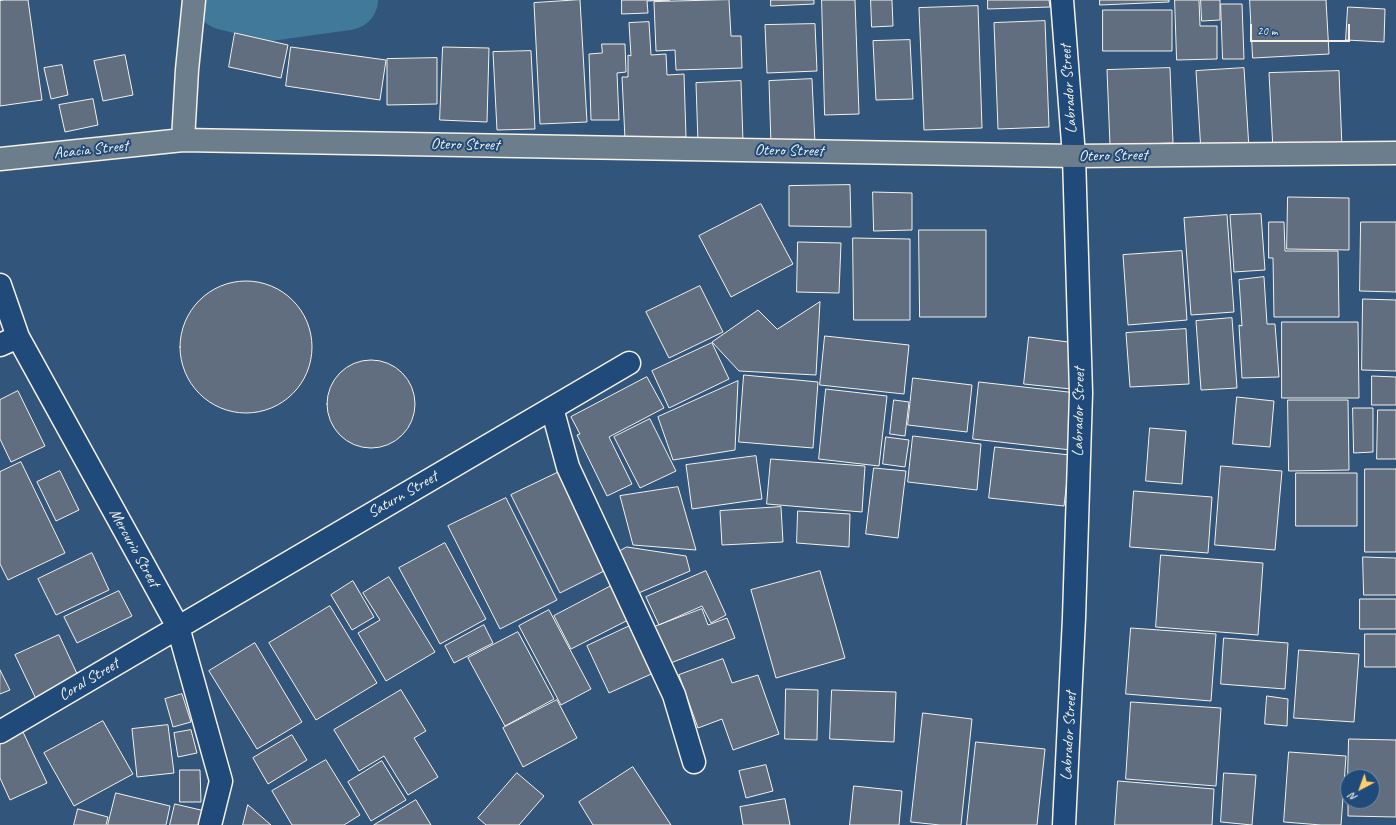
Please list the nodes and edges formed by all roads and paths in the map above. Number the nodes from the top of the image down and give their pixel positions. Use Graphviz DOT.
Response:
graph roads {
  1 [pos="194,0"];
  2 [pos="1062,0"];
  3 [pos="183,140"];
  4 [pos="1396,153"];
  5 [pos="1074,156"];
  6 [pos="0,159"];
  7 [pos="0,285"];
  8 [pos="9,341"];
  9 [pos="629,363"];
  10 [pos="552,408"];
  11 [pos="178,627"];
  12 [pos="0,732"];
  13 [pos="694,762"];
  14 [pos="210,825"];
  15 [pos="1064,825"];
  1 -- 3 [label="main road"];
  2 -- 5 [label="street, Labrador Street"];
  3 -- 5 [label="main road, Otero Street"];
  3 -- 6 [label="main road, Acacia Street"];
  4 -- 5 [label="main road, Otero Street"];
  5 -- 15 [label="street, Labrador Street"];
  7 -- 8 [label="street, Mercurio Street"];
  8 -- 11 [label="street, Mercurio Street"];
  9 -- 10 [label="street, Saturn Street"];
  10 -- 11 [label="street, Saturn Street"];
  10 -- 13 [label="street"];
  11 -- 12 [label="street, Coral Street"];
  11 -- 14 [label="street, Mercurio Street"];
}
